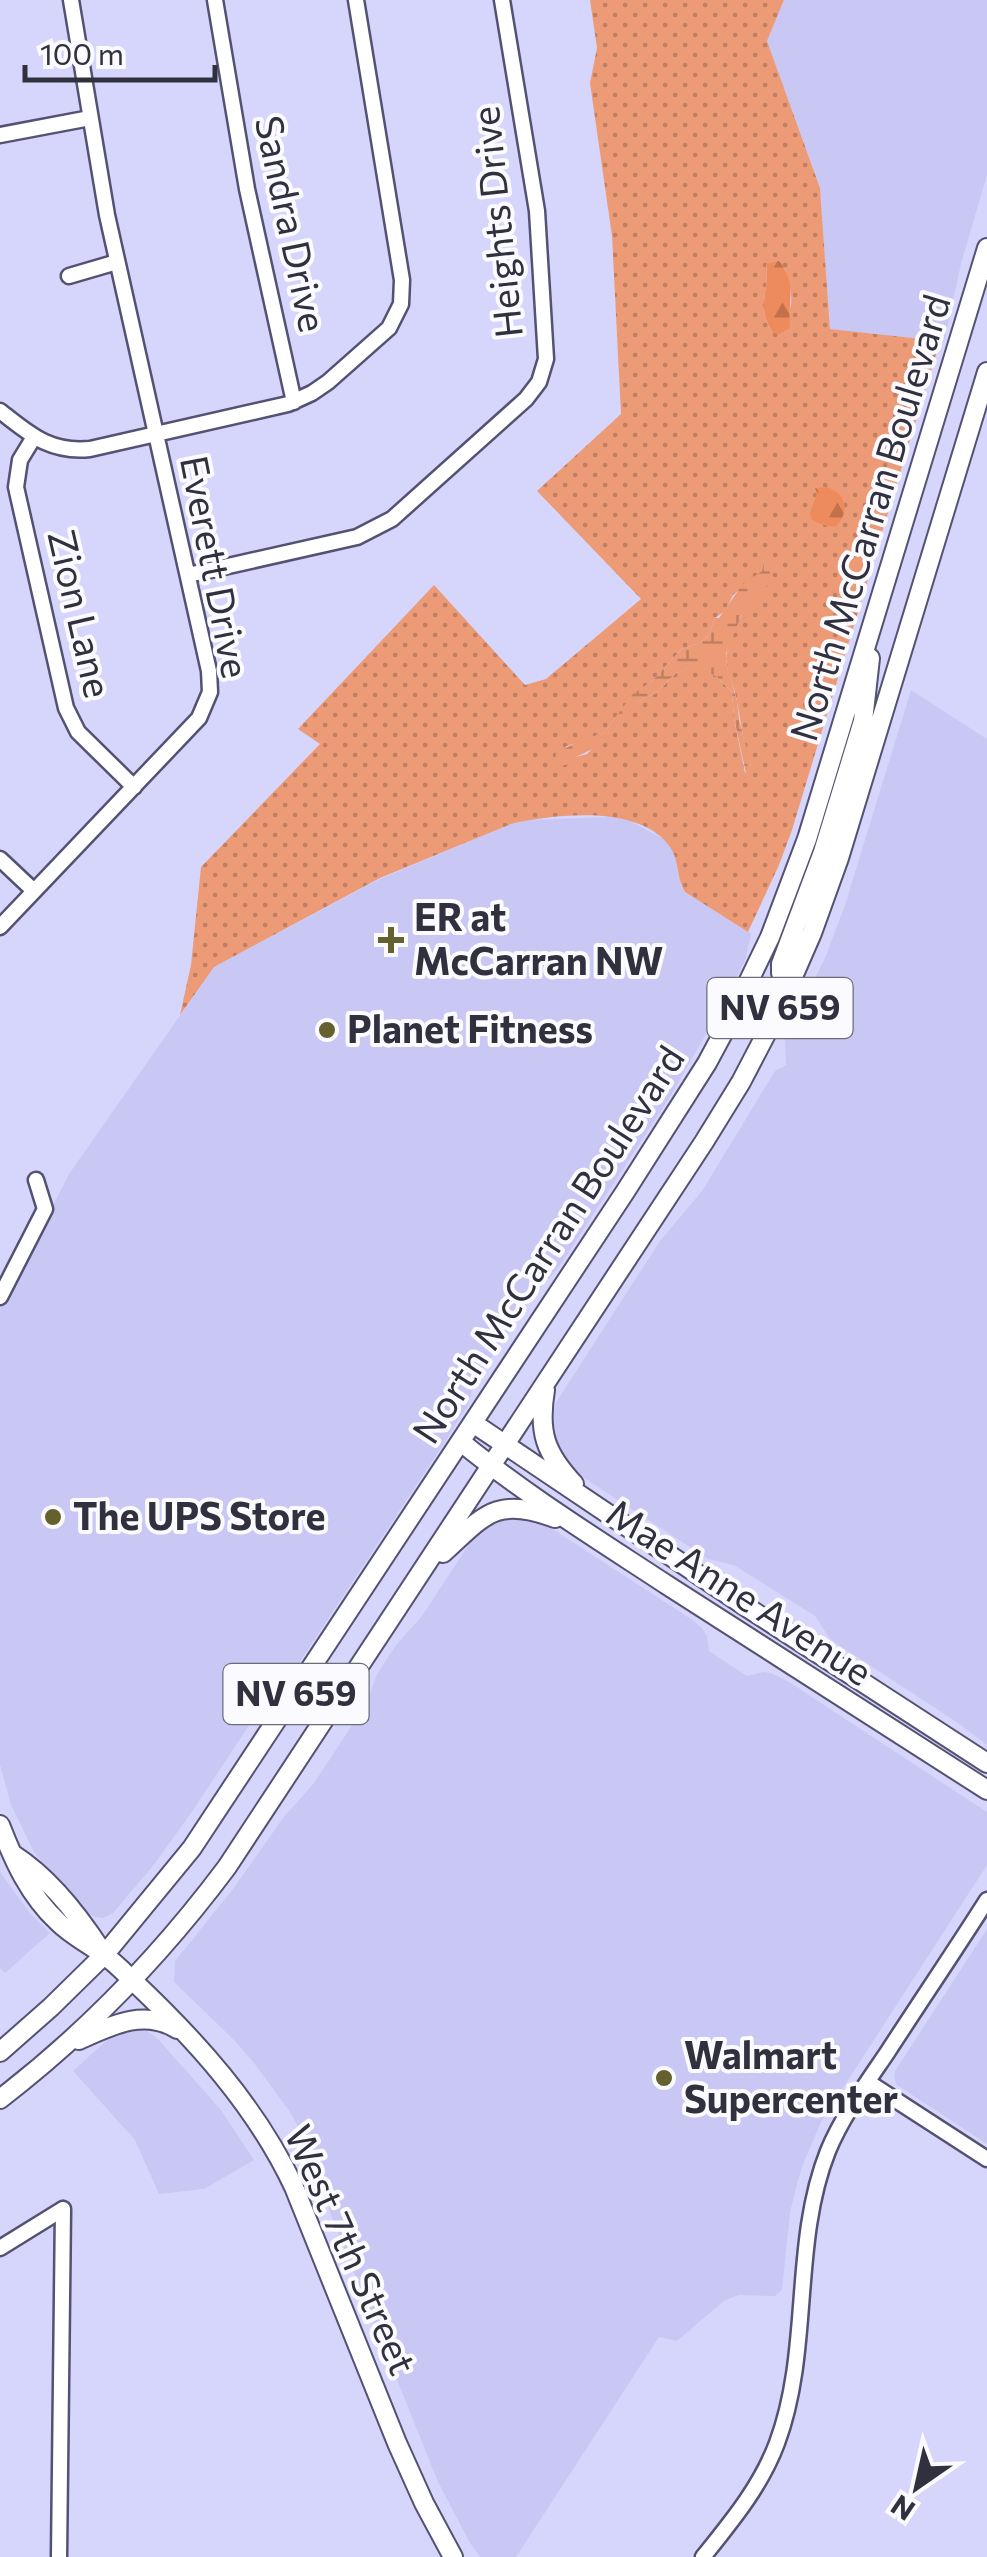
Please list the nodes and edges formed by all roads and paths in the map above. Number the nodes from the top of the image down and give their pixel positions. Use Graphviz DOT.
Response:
graph roads {
  1 [pos="70,0"];
  2 [pos="215,0"];
  3 [pos="356,0"];
  4 [pos="502,0"];
  5 [pos="90,118"];
  6 [pos="0,135"];
  7 [pos="987,248"];
  8 [pos="117,262"];
  9 [pos="69,276"];
  10 [pos="979,303"];
  11 [pos="987,372"];
  12 [pos="294,402"];
  13 [pos="0,411"];
  14 [pos="156,434"];
  15 [pos="34,436"];
  16 [pos="188,575"];
  17 [pos="871,628"];
  18 [pos="134,786"];
  19 [pos="0,860"];
  20 [pos="34,892"];
  21 [pos="0,927"];
  22 [pos="788,990"];
  23 [pos="36,1180"];
  24 [pos="0,1297"];
  25 [pos="565,1353"];
  26 [pos="472,1422"];
  27 [pos="461,1442"];
  28 [pos="505,1444"];
  29 [pos="491,1466"];
  30 [pos="588,1500"];
  31 [pos="591,1535"];
  32 [pos="422,1572"];
  33 [pos="987,1763"];
  34 [pos="987,1790"];
  35 [pos="0,1825"];
  36 [pos="987,1900"];
  37 [pos="104,1954"];
  38 [pos="132,1980"];
  39 [pos="191,2039"];
  40 [pos="64,2046"];
  41 [pos="0,2052"];
  42 [pos="868,2082"];
  43 [pos="0,2099"];
  44 [pos="987,2159"];
  45 [pos="0,2248"];
  46 [pos="60,2557"];
  47 [pos="453,2557"];
  48 [pos="703,2557"];
  1 -- 5 [label="street, Everett Drive"];
  2 -- 12 [label="street, Sandra Drive"];
  3 -- 12 [label="street"];
  4 -- 16 [label="street, Heights Drive"];
  5 -- 6 [label="street"];
  5 -- 8 [label="street, Everett Drive"];
  7 -- 10 [label="main road, North McCarran Boulevard / NV 659"];
  8 -- 9 [label="street"];
  8 -- 14 [label="street, Everett Drive"];
  10 -- 17 [label="main road, North McCarran Boulevard / NV 659"];
  11 -- 22 [label="main road, North McCarran Boulevard / NV 659"];
  12 -- 14 [label="street"];
  13 -- 15 [label="street"];
  14 -- 15 [label="street"];
  14 -- 16 [label="street, Everett Drive"];
  15 -- 18 [label="street, Zion Lane"];
  16 -- 18 [label="street, Everett Drive"];
  17 -- 22 [label="main road"];
  17 -- 26 [label="main road, North McCarran Boulevard / NV 659"];
  18 -- 20 [label="street, Everett Drive"];
  19 -- 20 [label="street"];
  20 -- 21 [label="street, Everett Drive"];
  22 -- 25 [label="main road, North McCarran Boulevard / NV 659"];
  23 -- 24 [label="street"];
  25 -- 28 [label="main road, North McCarran Boulevard / NV 659"];
  25 -- 30 [label="main road"];
  26 -- 27 [label="main road, North McCarran Boulevard / NV 659"];
  26 -- 28 [label="main road, Mae Anne Avenue"];
  27 -- 29 [label="main road, Mae Anne Avenue"];
  27 -- 37 [label="main road, North McCarran Boulevard / NV 659"];
  28 -- 29 [label="main road, North McCarran Boulevard / NV 659"];
  28 -- 30 [label="main road, Mae Anne Avenue"];
  29 -- 31 [label="main road, Mae Anne Avenue"];
  29 -- 32 [label="main road, North McCarran Boulevard / NV 659"];
  30 -- 33 [label="main road, Mae Anne Avenue"];
  31 -- 32 [label="main road"];
  31 -- 34 [label="main road, Mae Anne Avenue"];
  32 -- 38 [label="main road, North McCarran Boulevard / NV 659"];
  35 -- 37 [label="main road, West 7th Street"];
  36 -- 42 [label="street"];
  37 -- 38 [label="main road, West 7th Street"];
  37 -- 41 [label="main road, North McCarran Boulevard / NV 659"];
  38 -- 39 [label="main road, West 7th Street"];
  38 -- 40 [label="main road, North McCarran Boulevard / NV 659"];
  39 -- 40 [label="main road"];
  39 -- 47 [label="main road, West 7th Street"];
  40 -- 43 [label="main road, North McCarran Boulevard / NV 659"];
  42 -- 44 [label="street"];
  42 -- 48 [label="street"];
  45 -- 46 [label="street"];
}
